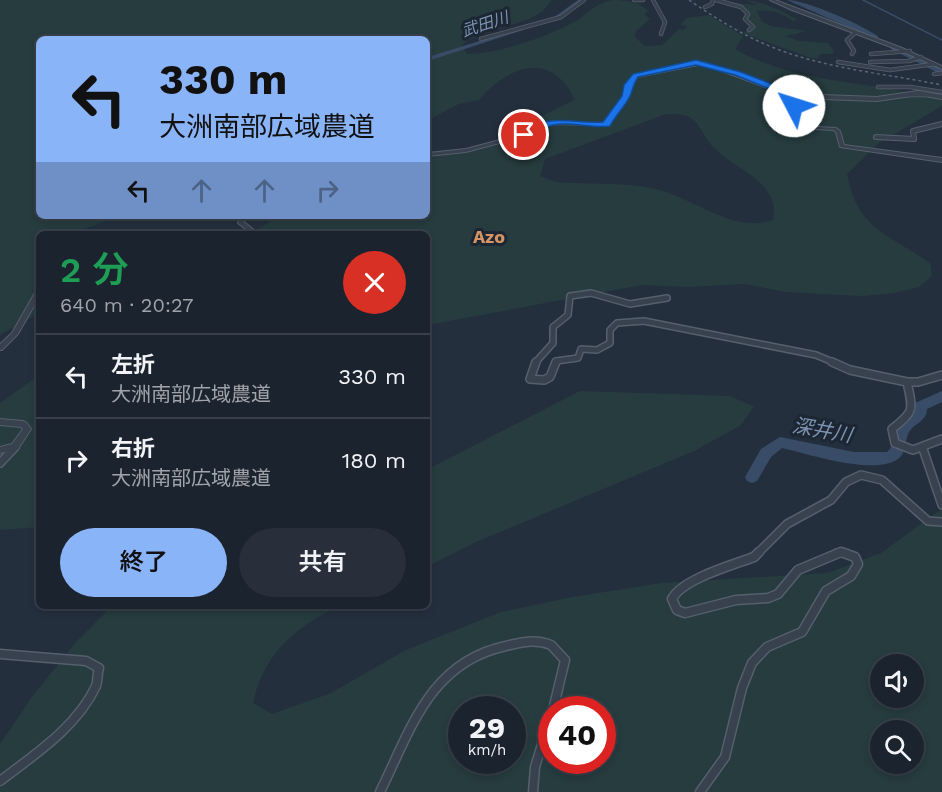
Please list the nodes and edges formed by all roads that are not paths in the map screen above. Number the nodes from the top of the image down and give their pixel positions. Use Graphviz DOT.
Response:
graph roads {
  1 [pos="584,0"];
  2 [pos="631,0"];
  3 [pos="644,0"];
  4 [pos="653,0"];
  5 [pos="714,0"];
  6 [pos="772,0"];
  7 [pos="705,7"];
  8 [pos="749,30"];
  9 [pos="855,33"];
  10 [pos="661,34"];
  11 [pos="481,39"];
  12 [pos="910,51"];
  13 [pos="852,54"];
  14 [pos="871,54"];
  15 [pos="921,57"];
  16 [pos="838,62"];
  17 [pos="870,62"];
  18 [pos="934,64"];
  19 [pos="942,68"];
  20 [pos="942,73"];
  21 [pos="934,74"];
  22 [pos="878,87"];
  23 [pos="942,92"];
  24 [pos="794,96"];
  25 [pos="942,97"];
  26 [pos="942,124"];
  27 [pos="876,137"];
  28 [pos="430,155"];
  29 [pos="942,160"];
  30 [pos="242,219"];
  31 [pos="252,231"];
  32 [pos="36,296"];
  33 [pos="668,297"];
  34 [pos="0,348"];
  35 [pos="942,375"];
  36 [pos="907,382"];
  37 [pos="0,422"];
  38 [pos="942,439"];
  39 [pos="15,447"];
  40 [pos="923,449"];
  41 [pos="0,450"];
  42 [pos="0,463"];
  43 [pos="942,506"];
  44 [pos="942,522"];
  45 [pos="0,654"];
  46 [pos="556,696"];
  47 [pos="538,757"];
  48 [pos="0,781"];
  49 [pos="380,792"];
  50 [pos="533,792"];
  51 [pos="700,792"];
  1 -- 11 [label="street"];
  2 -- 3 [label="street"];
  4 -- 10 [label="street"];
  5 -- 7 [label="street"];
  5 -- 8 [label="street"];
  6 -- 9 [label="street"];
  9 -- 12 [label="street"];
  9 -- 13 [label="street"];
  12 -- 14 [label="street"];
  12 -- 15 [label="street"];
  15 -- 17 [label="street"];
  15 -- 18 [label="street"];
  16 -- 18 [label="street"];
  18 -- 19 [label="street"];
  20 -- 21 [label="street"];
  22 -- 23 [label="street"];
  24 -- 25 [label="street"];
  24 -- 28 [label="street"];
  24 -- 29 [label="street"];
  26 -- 27 [label="street"];
  30 -- 31 [label="street"];
  32 -- 34 [label="street"];
  33 -- 36 [label="street"];
  35 -- 36 [label="street"];
  36 -- 40 [label="street"];
  37 -- 39 [label="street"];
  38 -- 40 [label="street"];
  39 -- 41 [label="street"];
  39 -- 42 [label="street"];
  40 -- 43 [label="street"];
  44 -- 51 [label="street"];
  45 -- 48 [label="street"];
  46 -- 49 [label="street"];
  47 -- 50 [label="street"];
}
